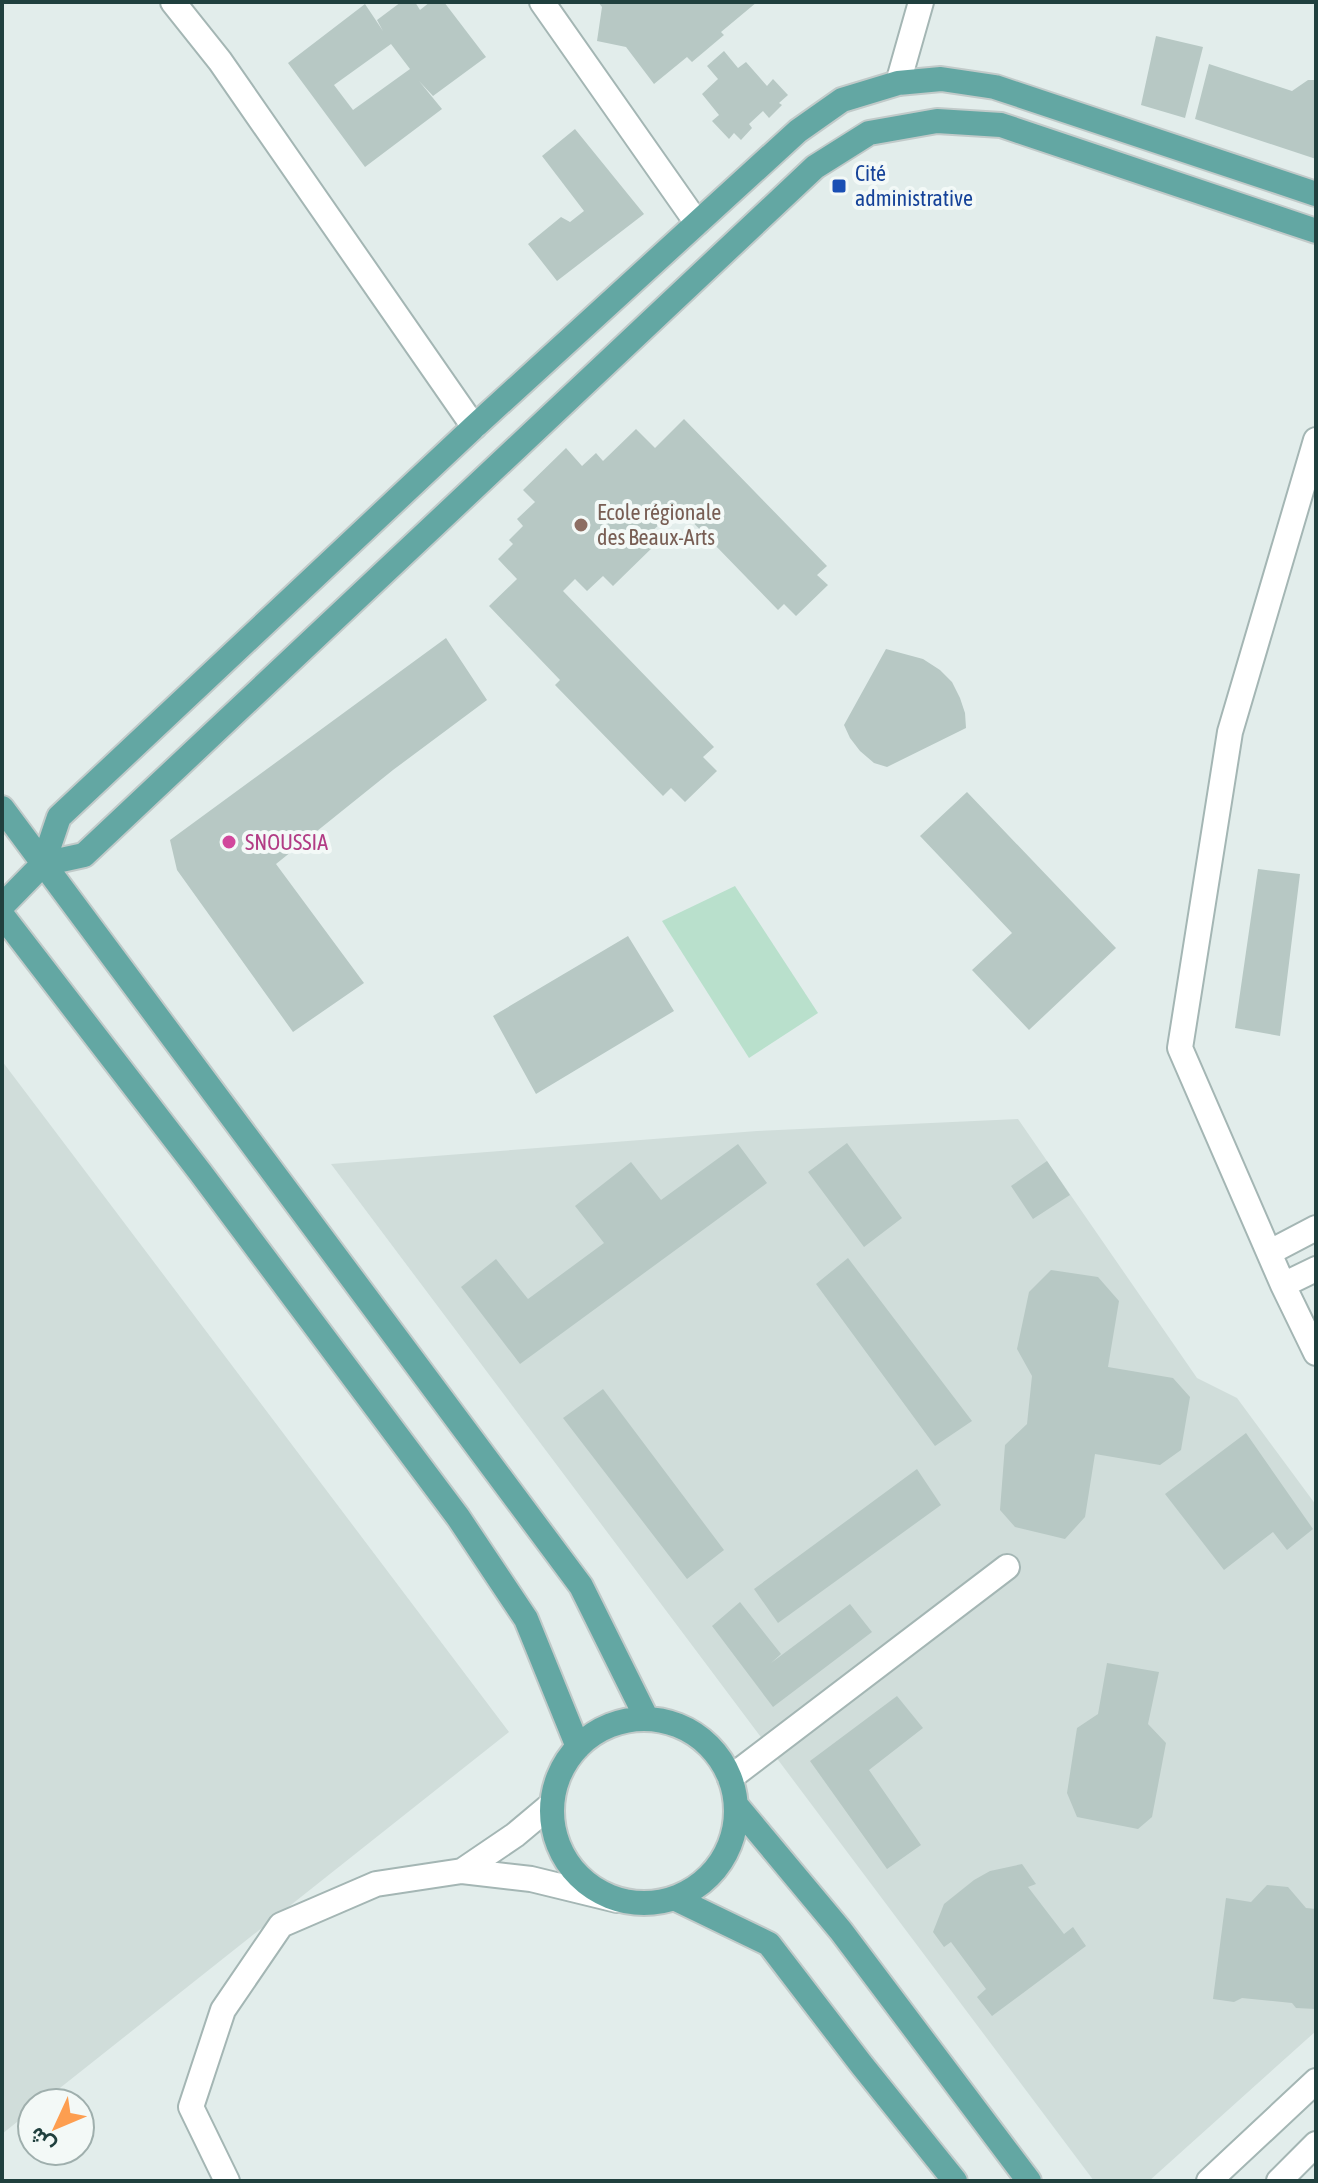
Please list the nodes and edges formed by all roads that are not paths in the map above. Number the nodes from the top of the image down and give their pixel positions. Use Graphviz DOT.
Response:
graph roads {
  1 [pos="173,2"];
  2 [pos="542,2"];
  3 [pos="921,2"];
  4 [pos="898,83"];
  5 [pos="1316,194"];
  6 [pos="697,223"];
  7 [pos="1316,231"];
  8 [pos="474,427"];
  9 [pos="1316,440"];
  10 [pos="2,808"];
  11 [pos="43,864"];
  12 [pos="2,906"];
  13 [pos="2,915"];
  14 [pos="1316,1228"];
  15 [pos="1270,1252"];
  16 [pos="1316,1269"];
  17 [pos="1283,1285"];
  18 [pos="1316,1353"];
  19 [pos="1007,1567"];
  20 [pos="647,1719"];
  21 [pos="578,1747"];
  22 [pos="730,1778"];
  23 [pos="552,1804"];
  24 [pos="736,1805"];
  25 [pos="462,1871"];
  26 [pos="676,1899"];
  27 [pos="617,1900"];
  28 [pos="1316,2081"];
  29 [pos="1316,2144"];
  30 [pos="227,2181"];
  31 [pos="955,2181"];
  32 [pos="1029,2181"];
  33 [pos="1209,2181"];
  34 [pos="1279,2181"];
  1 -- 8 [label="street"];
  2 -- 6 [label="street"];
  3 -- 4 [label="street"];
  4 -- 5 [label="main road"];
  4 -- 6 [label="main road"];
  6 -- 8 [label="main road"];
  7 -- 11 [label="main road"];
  8 -- 11 [label="main road"];
  9 -- 15 [label="street"];
  10 -- 11 [label="main road"];
  11 -- 12 [label="main road"];
  11 -- 20 [label="main road"];
  13 -- 21 [label="main road"];
  14 -- 15 [label="street"];
  15 -- 17 [label="street"];
  16 -- 17 [label="street"];
  17 -- 18 [label="street"];
  19 -- 22 [label="street"];
  20 -- 21 [label="main road"];
  20 -- 22 [label="main road"];
  21 -- 23 [label="main road"];
  22 -- 24 [label="main road"];
  23 -- 25 [label="street"];
  23 -- 27 [label="main road"];
  24 -- 26 [label="main road"];
  24 -- 32 [label="main road"];
  25 -- 27 [label="street"];
  25 -- 30 [label="street"];
  26 -- 27 [label="main road"];
  26 -- 31 [label="main road"];
  28 -- 33 [label="street"];
  29 -- 34 [label="street"];
}
